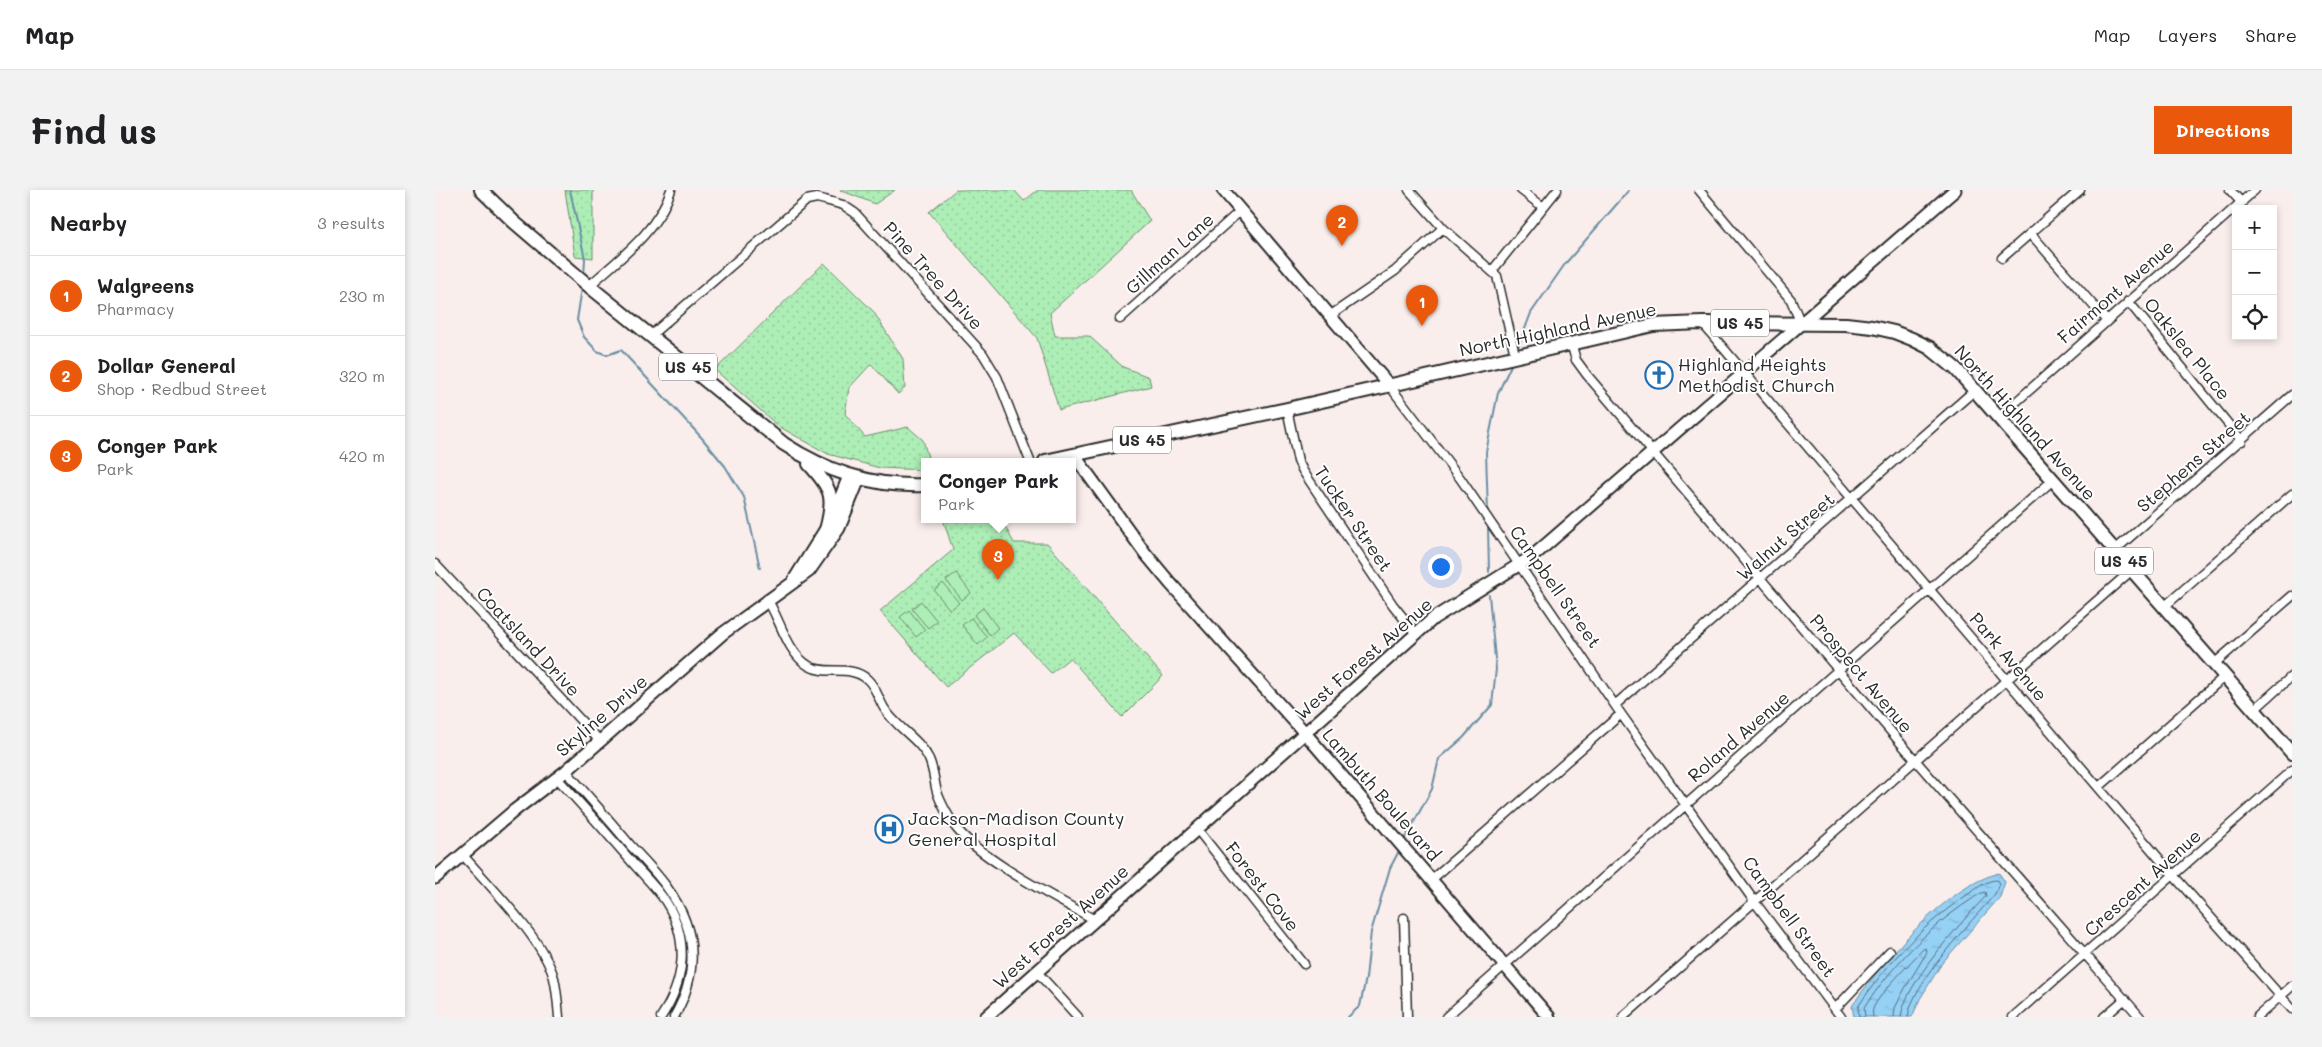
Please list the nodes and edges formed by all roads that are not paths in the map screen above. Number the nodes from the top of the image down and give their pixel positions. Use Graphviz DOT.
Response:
graph roads {
  1 [pos="481,190"];
  2 [pos="671,190"];
  3 [pos="1223,190"];
  4 [pos="1409,190"];
  5 [pos="1521,190"];
  6 [pos="1557,190"];
  7 [pos="1699,190"];
  8 [pos="1955,190"];
  9 [pos="2080,190"];
  10 [pos="2230,190"];
  11 [pos="2255,190"];
  12 [pos="2242,203"];
  13 [pos="1543,207"];
  14 [pos="1241,211"];
  15 [pos="1443,228"];
  16 [pos="2031,234"];
  17 [pos="2002,258"];
  18 [pos="1492,271"];
  19 [pos="589,286"];
  20 [pos="2128,301"];
  21 [pos="1331,315"];
  22 [pos="1120,319"];
  23 [pos="2106,320"];
  24 [pos="1702,323"];
  25 [pos="1801,324"];
  26 [pos="650,336"];
  27 [pos="1571,343"];
  28 [pos="1512,356"];
  29 [pos="1745,374"];
  30 [pos="1389,385"];
  31 [pos="1975,390"];
  32 [pos="2292,396"];
  33 [pos="1287,409"];
  34 [pos="1999,417"];
  35 [pos="2242,441"];
  36 [pos="1653,452"];
  37 [pos="1074,455"];
  38 [pos="802,456"];
  39 [pos="1029,458"];
  40 [pos="1060,458"];
  41 [pos="854,477"];
  42 [pos="2053,480"];
  43 [pos="921,485"];
  44 [pos="2292,494"];
  45 [pos="1851,499"];
  46 [pos="826,530"];
  47 [pos="2115,550"];
  48 [pos="435,564"];
  49 [pos="1519,566"];
  50 [pos="2132,570"];
  51 [pos="1761,579"];
  52 [pos="793,582"];
  53 [pos="1929,588"];
  54 [pos="2292,596"];
  55 [pos="767,599"];
  56 [pos="2164,607"];
  57 [pos="1417,635"];
  58 [pos="2214,664"];
  59 [pos="1838,670"];
  60 [pos="2225,676"];
  61 [pos="2292,676"];
  62 [pos="2007,680"];
  63 [pos="1615,705"];
  64 [pos="2254,710"];
  65 [pos="1621,714"];
  66 [pos="1305,734"];
  67 [pos="599,740"];
  68 [pos="2292,753"];
  69 [pos="1916,761"];
  70 [pos="2292,770"];
  71 [pos="562,774"];
  72 [pos="2099,786"];
  73 [pos="1685,804"];
  74 [pos="1197,829"];
  75 [pos="462,854"];
  76 [pos="2175,876"];
  77 [pos="435,878"];
  78 [pos="1431,880"];
  79 [pos="1754,901"];
  80 [pos="1404,918"];
  81 [pos="1095,920"];
  82 [pos="1891,951"];
  83 [pos="2085,955"];
  84 [pos="1304,964"];
  85 [pos="1505,966"];
  86 [pos="1037,972"];
  87 [pos="2292,986"];
  88 [pos="2281,996"];
  89 [pos="2125,999"];
  90 [pos="1835,1009"];
  91 [pos="2292,1009"];
  92 [pos="559,1017"];
  93 [pos="661,1017"];
  94 [pos="674,1017"];
  95 [pos="986,1017"];
  96 [pos="1078,1017"];
  97 [pos="1407,1017"];
  98 [pos="1446,1017"];
  99 [pos="1549,1017"];
  100 [pos="1623,1017"];
  101 [pos="1841,1017"];
  102 [pos="2013,1017"];
  103 [pos="2104,1017"];
  104 [pos="2140,1017"];
  105 [pos="2257,1017"];
  1 -- 19 [label="main road, US 45"];
  2 -- 19 [label="street"];
  3 -- 14 [label="street, Campbell Street"];
  4 -- 15 [label="street"];
  5 -- 13 [label="street"];
  6 -- 13 [label="street"];
  7 -- 25 [label="street"];
  8 -- 25 [label="street, West Forest Avenue"];
  9 -- 16 [label="street"];
  10 -- 12 [label="street"];
  11 -- 12 [label="street, Fairmont Avenue"];
  12 -- 20 [label="street, Fairmont Avenue"];
  13 -- 18 [label="street"];
  14 -- 21 [label="street, Campbell Street"];
  14 -- 22 [label="street, Gillman Lane"];
  15 -- 18 [label="street"];
  15 -- 21 [label="street"];
  16 -- 17 [label="street"];
  16 -- 23 [label="street"];
  18 -- 28 [label="street"];
  19 -- 26 [label="main road, US 45"];
  20 -- 23 [label="street, Fairmont Avenue"];
  20 -- 35 [label="street, Oakslea Place"];
  21 -- 30 [label="street, Campbell Street"];
  23 -- 34 [label="street, Fairmont Avenue"];
  24 -- 25 [label="main road, North Highland Avenue / US 45"];
  24 -- 27 [label="main road, North Highland Avenue / US 45"];
  24 -- 29 [label="street, Park Avenue"];
  25 -- 29 [label="street, West Forest Avenue"];
  25 -- 31 [label="main road, North Highland Avenue / US 45"];
  26 -- 38 [label="main road, US 45"];
  26 -- 39 [label="street, Pine Tree Drive"];
  27 -- 28 [label="main road, North Highland Avenue / US 45"];
  27 -- 36 [label="street, Prospect Avenue"];
  28 -- 30 [label="main road, North Highland Avenue / US 45"];
  29 -- 36 [label="street, West Forest Avenue"];
  29 -- 45 [label="street, Park Avenue"];
  30 -- 33 [label="main road, North Highland Avenue / US 45"];
  30 -- 49 [label="street, Campbell Street"];
  31 -- 34 [label="main road, North Highland Avenue / US 45"];
  31 -- 45 [label="street, Walnut Street"];
  32 -- 35 [label="street, Stephens Street"];
  33 -- 37 [label="main road, North Highland Avenue / US 45"];
  33 -- 57 [label="street, Tucker Street"];
  34 -- 42 [label="main road, North Highland Avenue / US 45"];
  35 -- 47 [label="street, Stephens Street"];
  36 -- 49 [label="street, West Forest Avenue"];
  36 -- 51 [label="street, Prospect Avenue"];
  37 -- 40 [label="main road, North Highland Avenue / US 45"];
  37 -- 66 [label="street, Lambuth Boulevard"];
  38 -- 41 [label="main road, US 45"];
  38 -- 46 [label="main road"];
  41 -- 43 [label="main road, US 45"];
  41 -- 46 [label="street, Skyline Drive"];
  41 -- 52 [label="street, Skyline Drive"];
  42 -- 47 [label="main road, North Highland Avenue / US 45"];
  42 -- 53 [label="street, Roland Avenue"];
  44 -- 56 [label="street"];
  45 -- 51 [label="street, Walnut Street"];
  45 -- 53 [label="street, Park Avenue"];
  46 -- 52 [label="street, Skyline Drive"];
  47 -- 50 [label="main road, North Highland Avenue / US 45"];
  48 -- 67 [label="street, Coatsland Drive"];
  49 -- 57 [label="street, West Forest Avenue"];
  49 -- 63 [label="street, Campbell Street"];
  50 -- 56 [label="main road, North Highland Avenue / US 45"];
  50 -- 62 [label="street"];
  51 -- 59 [label="street, Prospect Avenue"];
  51 -- 63 [label="street, Walnut Street"];
  52 -- 55 [label="street, Skyline Drive"];
  53 -- 59 [label="street, Roland Avenue"];
  53 -- 62 [label="street, Park Avenue"];
  54 -- 58 [label="street"];
  55 -- 67 [label="street, Skyline Drive"];
  55 -- 81 [label="street"];
  56 -- 58 [label="main road, North Highland Avenue / US 45"];
  57 -- 66 [label="street, West Forest Avenue"];
  58 -- 60 [label="main road, North Highland Avenue / US 45"];
  59 -- 69 [label="street, Prospect Avenue"];
  59 -- 73 [label="street, Roland Avenue"];
  60 -- 64 [label="main road, North Highland Avenue / US 45"];
  60 -- 72 [label="street"];
  61 -- 64 [label="street"];
  62 -- 69 [label="street"];
  62 -- 72 [label="street, Park Avenue"];
  63 -- 65 [label="street, Campbell Street"];
  64 -- 68 [label="main road, North Highland Avenue / US 45"];
  65 -- 73 [label="street, Campbell Street"];
  65 -- 78 [label="street"];
  66 -- 74 [label="street, West Forest Avenue"];
  66 -- 78 [label="street, Lambuth Boulevard"];
  67 -- 71 [label="street, Skyline Drive"];
  69 -- 79 [label="street"];
  69 -- 83 [label="street, Prospect Avenue"];
  70 -- 76 [label="street, Crescent Avenue"];
  71 -- 75 [label="street, Skyline Drive"];
  71 -- 93 [label="street"];
  71 -- 94 [label="street"];
  72 -- 76 [label="street, Park Avenue"];
  73 -- 79 [label="street, Campbell Street"];
  73 -- 85 [label="street, Roland Avenue"];
  74 -- 81 [label="street, West Forest Avenue"];
  74 -- 84 [label="street, Forest Cove"];
  75 -- 77 [label="street, Skyline Drive"];
  75 -- 92 [label="street"];
  76 -- 83 [label="street, Crescent Avenue"];
  76 -- 88 [label="street, Park Avenue"];
  78 -- 85 [label="street, Lambuth Boulevard"];
  79 -- 90 [label="street, Campbell Street"];
  79 -- 100 [label="street"];
  80 -- 97 [label="street"];
  81 -- 86 [label="street, West Forest Avenue"];
  82 -- 90 [label="street"];
  83 -- 89 [label="street, Prospect Avenue"];
  83 -- 102 [label="street, Crescent Avenue"];
  85 -- 98 [label="street, Roland Avenue"];
  85 -- 99 [label="street, Lambuth Boulevard"];
  86 -- 95 [label="street, West Forest Avenue"];
  86 -- 96 [label="street"];
  87 -- 88 [label="street"];
  88 -- 91 [label="street, Park Avenue"];
  88 -- 105 [label="street"];
  89 -- 103 [label="street"];
  89 -- 104 [label="street, Prospect Avenue"];
  90 -- 101 [label="street, Campbell Street"];
}
